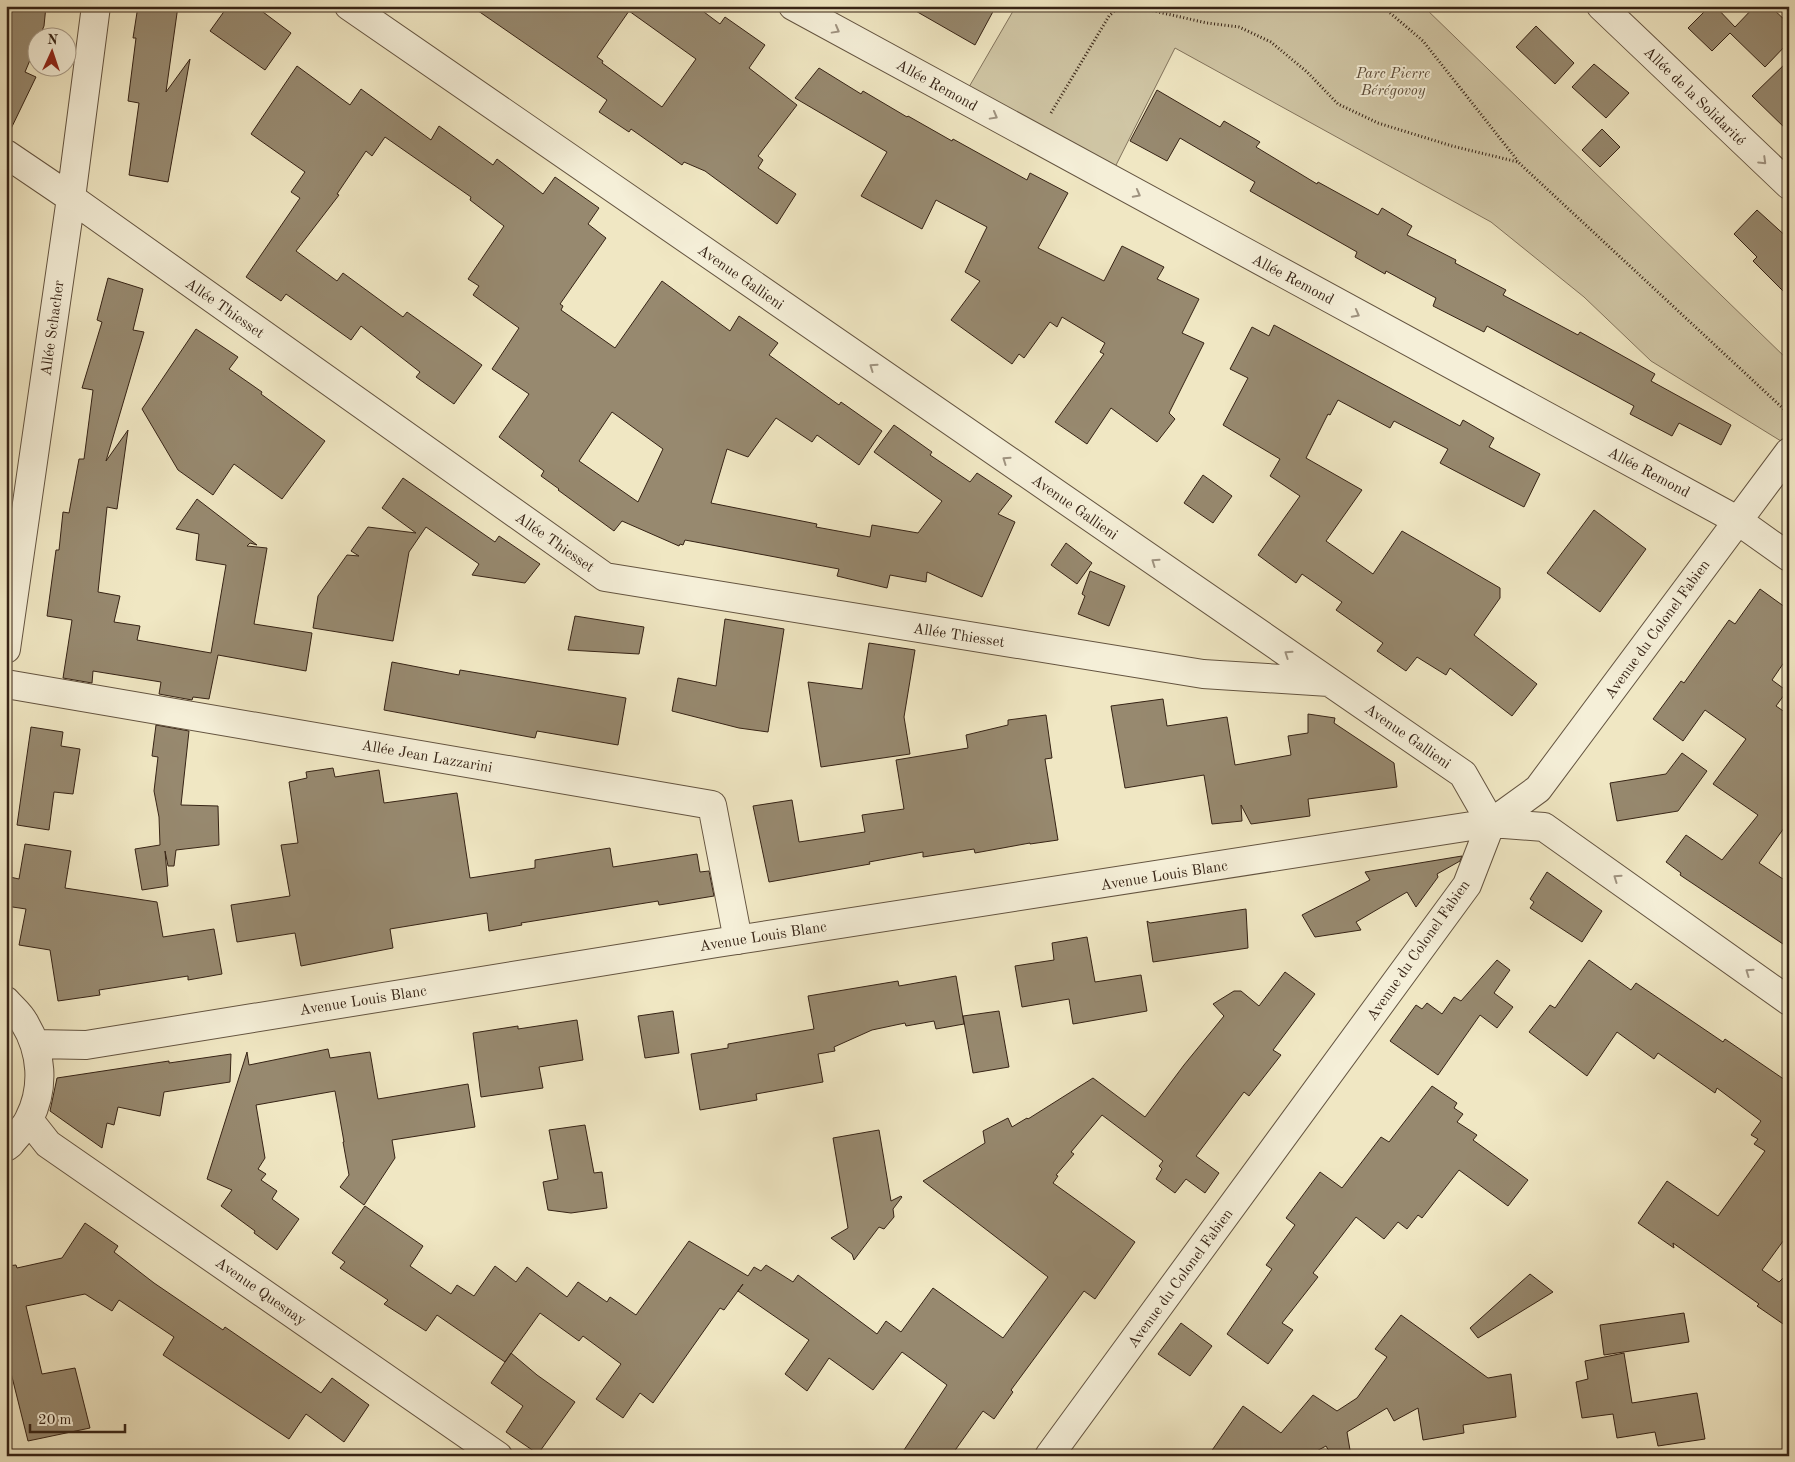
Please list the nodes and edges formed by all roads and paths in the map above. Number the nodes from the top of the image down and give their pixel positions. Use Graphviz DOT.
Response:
graph roads {
  1 [pos="96,6"];
  2 [pos="349,6"];
  3 [pos="794,6"];
  4 [pos="1120,6"];
  5 [pos="1132,6"];
  6 [pos="1382,6"];
  7 [pos="1601,6"];
  8 [pos="1036,139"];
  9 [pos="6,154"];
  10 [pos="1518,162"];
  11 [pos="1789,185"];
  12 [pos="71,198"];
  13 [pos="1789,414"];
  14 [pos="1789,452"];
  15 [pos="1737,520"];
  16 [pos="1789,557"];
  17 [pos="6,649"];
  18 [pos="1328,682"];
  19 [pos="6,684"];
  20 [pos="1492,823"];
  21 [pos="738,940"];
  22 [pos="6,1001"];
  23 [pos="1789,1001"];
  24 [pos="35,1044"];
  25 [pos="29,1120"];
  26 [pos="6,1147"];
  27 [pos="498,1456"];
  28 [pos="1049,1456"];
  1 -- 12 [label="street, Allée Schacher"];
  18 -- 2 [label="street, Avenue Gallieni, one-way"];
  3 -- 8 [label="street, Allée Remond, one-way"];
  4 -- 8 [label="path"];
  5 -- 10 [label="path"];
  6 -- 10 [label="path"];
  7 -- 11 [label="street, Allée de la Solidarité, one-way"];
  8 -- 15 [label="street, Allée Remond, one-way"];
  9 -- 12 [label="street, Allée Thiesset"];
  10 -- 13 [label="path"];
  12 -- 17 [label="street, Allée Schacher"];
  12 -- 18 [label="street, Allée Thiesset"];
  14 -- 15 [label="street, Avenue du Colonel Fabien"];
  15 -- 16 [label="street, Allée Remond"];
  15 -- 20 [label="street, Avenue du Colonel Fabien"];
  18 -- 20 [label="street, Avenue Gallieni"];
  19 -- 21 [label="street, Allée Jean Lazzarini"];
  20 -- 21 [label="street, Avenue Louis Blanc"];
  23 -- 20 [label="street, one-way"];
  20 -- 28 [label="street, Avenue du Colonel Fabien"];
  21 -- 24 [label="street, Avenue Louis Blanc"];
  22 -- 24 [label="street"];
  24 -- 25 [label="street"];
  25 -- 26 [label="street"];
  25 -- 27 [label="street, Avenue Quesnay"];
}
